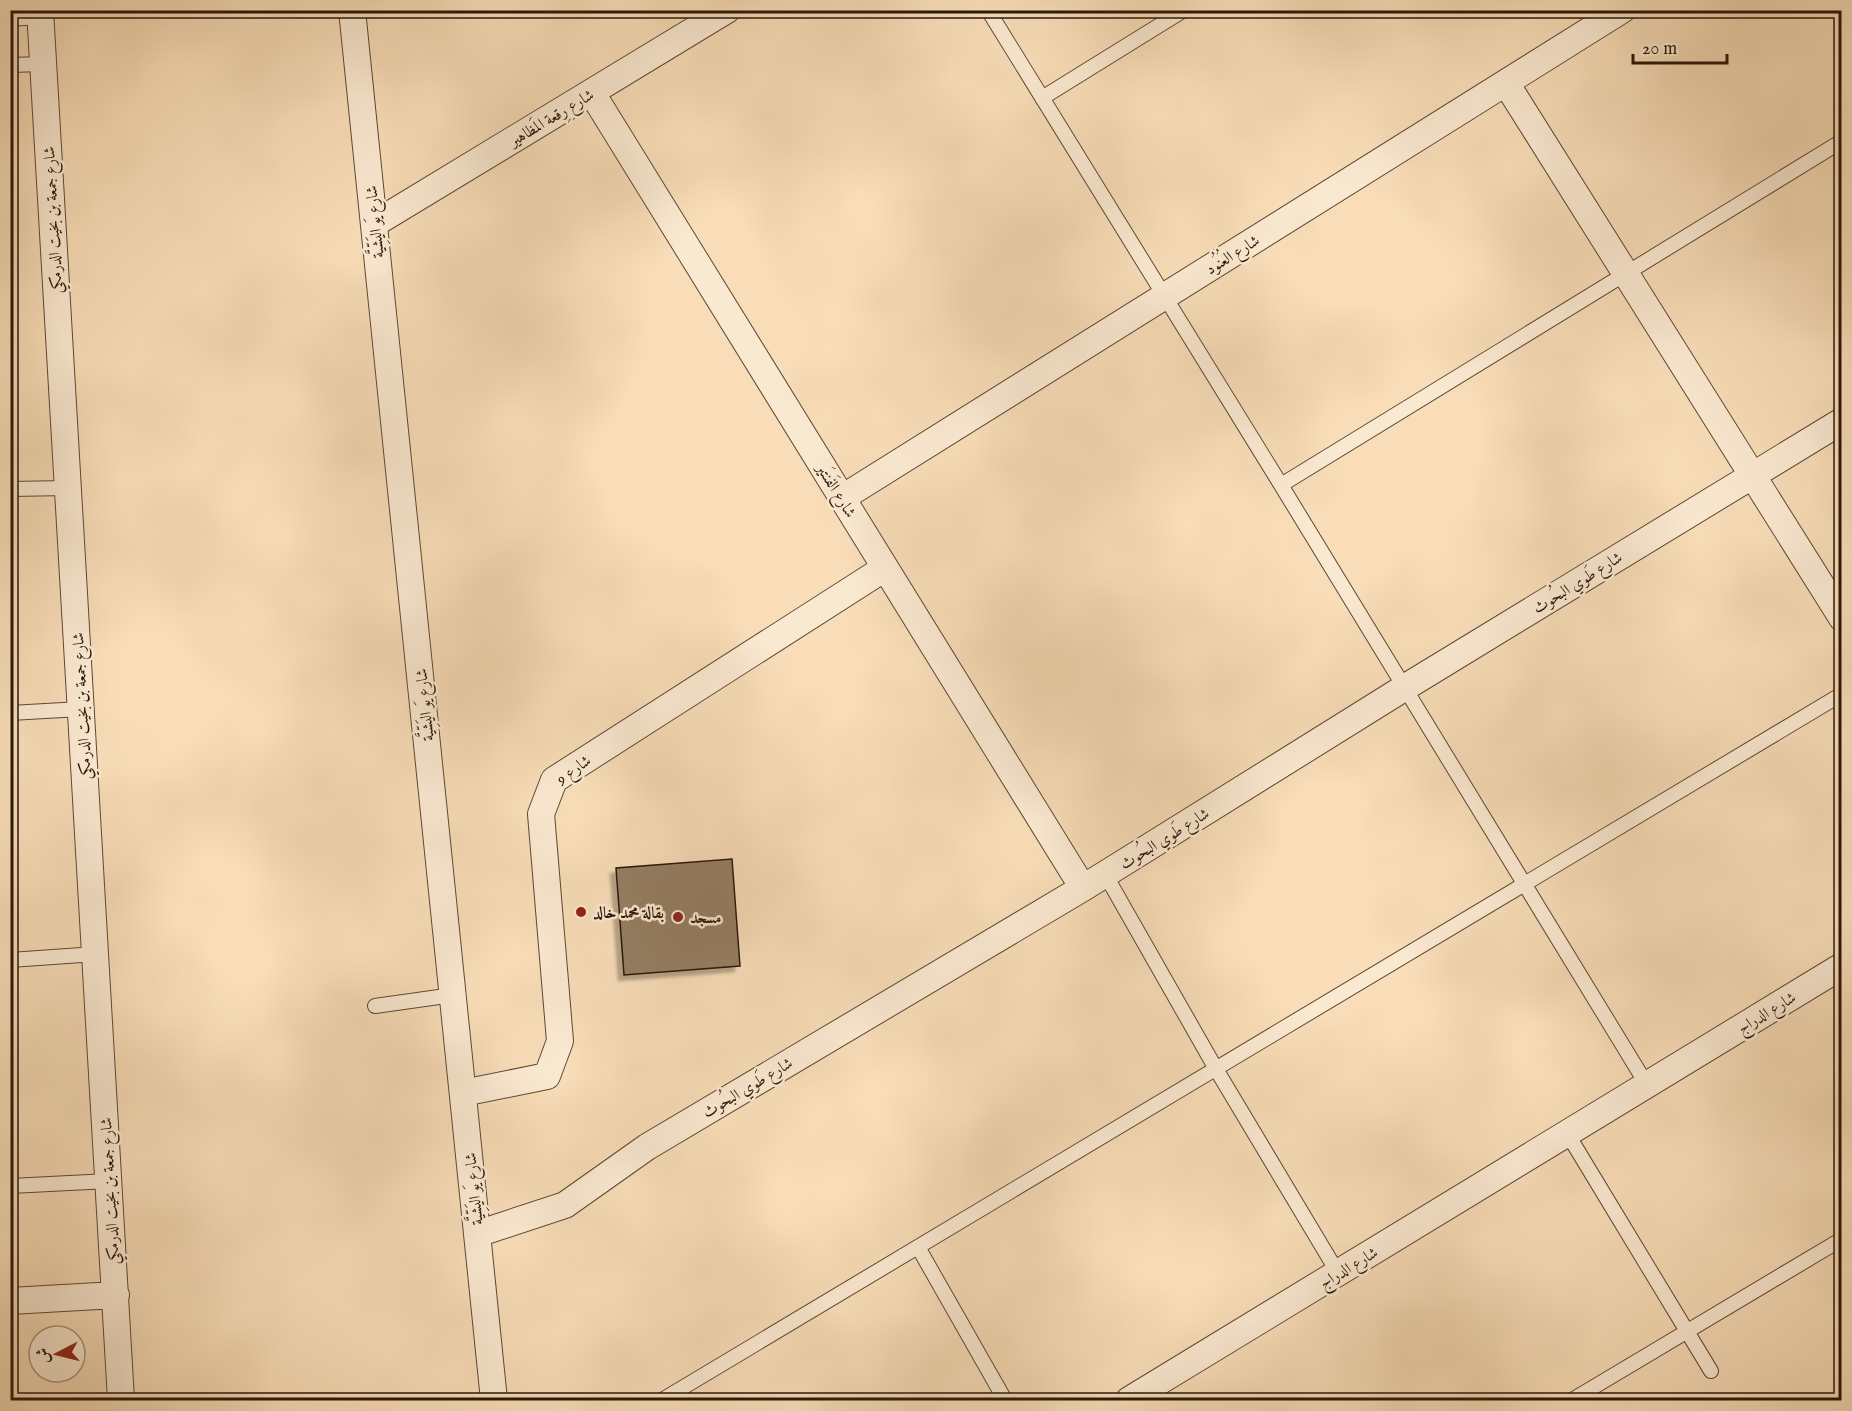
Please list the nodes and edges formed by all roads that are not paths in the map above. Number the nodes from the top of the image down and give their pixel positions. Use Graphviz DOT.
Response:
graph roads {
  1 [pos="352,10"];
  2 [pos="727,10"];
  3 [pos="988,10"];
  4 [pos="1184,10"];
  5 [pos="1622,10"];
  6 [pos="40,14"];
  7 [pos="10,19"];
  8 [pos="43,64"];
  9 [pos="10,65"];
  10 [pos="1506,83"];
  11 [pos="592,93"];
  12 [pos="1042,98"];
  13 [pos="1842,141"];
  14 [pos="374,224"];
  15 [pos="1626,273"];
  16 [pos="1164,296"];
  17 [pos="1842,421"];
  18 [pos="1751,474"];
  19 [pos="1281,485"];
  20 [pos="68,488"];
  21 [pos="10,489"];
  22 [pos="842,498"];
  23 [pos="885,568"];
  24 [pos="1842,618"];
  25 [pos="1404,688"];
  26 [pos="1842,694"];
  27 [pos="81,709"];
  28 [pos="10,713"];
  29 [pos="1105,874"];
  30 [pos="1524,884"];
  31 [pos="1083,888"];
  32 [pos="96,954"];
  33 [pos="10,960"];
  34 [pos="1842,966"];
  35 [pos="453,995"];
  36 [pos="375,1006"];
  37 [pos="1216,1069"];
  38 [pos="1647,1085"];
  39 [pos="463,1093"];
  40 [pos="1567,1133"];
  41 [pos="108,1180"];
  42 [pos="10,1186"];
  43 [pos="477,1234"];
  44 [pos="1842,1239"];
  45 [pos="918,1247"];
  46 [pos="1338,1273"];
  47 [pos="116,1295"];
  48 [pos="10,1301"];
  49 [pos="1688,1331"];
  50 [pos="1711,1371"];
  51 [pos="1140,1398"];
  52 [pos="122,1401"];
  53 [pos="494,1401"];
  54 [pos="662,1401"];
  55 [pos="1005,1401"];
  56 [pos="1572,1401"];
  1 -- 14 [label="street, شارع يَو اليَشِّيَّة"];
  2 -- 11 [label="street, شارع رِقعة المَظاهير"];
  3 -- 12 [label="lane"];
  4 -- 12 [label="lane"];
  5 -- 10 [label="street, شارع العُنُود"];
  6 -- 7 [label="lane"];
  6 -- 8 [label="street, شارع جمعة بن بخيت الدرمكي"];
  8 -- 9 [label="lane"];
  8 -- 20 [label="street, شارع جمعة بن بخيت الدرمكي"];
  10 -- 15 [label="street"];
  10 -- 16 [label="street, شارع العُنُود"];
  11 -- 14 [label="street, شارع رِقعة المَظاهير"];
  11 -- 22 [label="street, شارع الفَنتَير"];
  12 -- 16 [label="lane"];
  13 -- 15 [label="lane"];
  14 -- 35 [label="street, شارع يَو اليَشِّيَّة"];
  15 -- 18 [label="street"];
  15 -- 19 [label="lane"];
  16 -- 19 [label="lane"];
  16 -- 22 [label="street, شارع العُنُود"];
  17 -- 18 [label="street, شارع طَوي البحُوث"];
  18 -- 24 [label="street"];
  18 -- 25 [label="street, شارع طَوي البحُوث"];
  19 -- 25 [label="lane"];
  20 -- 21 [label="lane"];
  20 -- 27 [label="street, شارع جمعة بن بخيت الدرمكي"];
  22 -- 23 [label="street, شارع الفَنتَير"];
  23 -- 31 [label="street, شارع الفَنتَير"];
  23 -- 39 [label="street, شارع 9"];
  25 -- 29 [label="street, شارع طَوي البحُوث"];
  25 -- 30 [label="lane"];
  26 -- 30 [label="lane"];
  27 -- 28 [label="lane"];
  27 -- 32 [label="street, شارع جمعة بن بخيت الدرمكي"];
  29 -- 31 [label="street, شارع طَوي البحُوث"];
  29 -- 37 [label="lane"];
  30 -- 37 [label="lane"];
  30 -- 38 [label="lane"];
  31 -- 43 [label="street, شارع طَوي البحُوث"];
  32 -- 33 [label="lane"];
  32 -- 41 [label="street, شارع جمعة بن بخيت الدرمكي"];
  34 -- 38 [label="street, شارع الدراج"];
  35 -- 36 [label="lane"];
  35 -- 39 [label="street, شارع يَو اليَشِّيَّة"];
  37 -- 45 [label="lane"];
  37 -- 46 [label="lane"];
  38 -- 40 [label="street, شارع الدراج"];
  39 -- 43 [label="street, شارع يَو اليَشِّيَّة"];
  40 -- 46 [label="street, شارع الدراج"];
  40 -- 49 [label="lane"];
  41 -- 42 [label="lane"];
  41 -- 47 [label="street, شارع جمعة بن بخيت الدرمكي"];
  43 -- 53 [label="street, شارع يَو اليَشِّيَّة"];
  44 -- 49 [label="lane"];
  45 -- 54 [label="lane"];
  45 -- 55 [label="lane"];
  46 -- 51 [label="street, شارع الدراج"];
  47 -- 48 [label="street"];
  47 -- 52 [label="street, شارع جمعة بن بخيت الدرمكي"];
  49 -- 50 [label="lane"];
  49 -- 56 [label="lane"];
}
